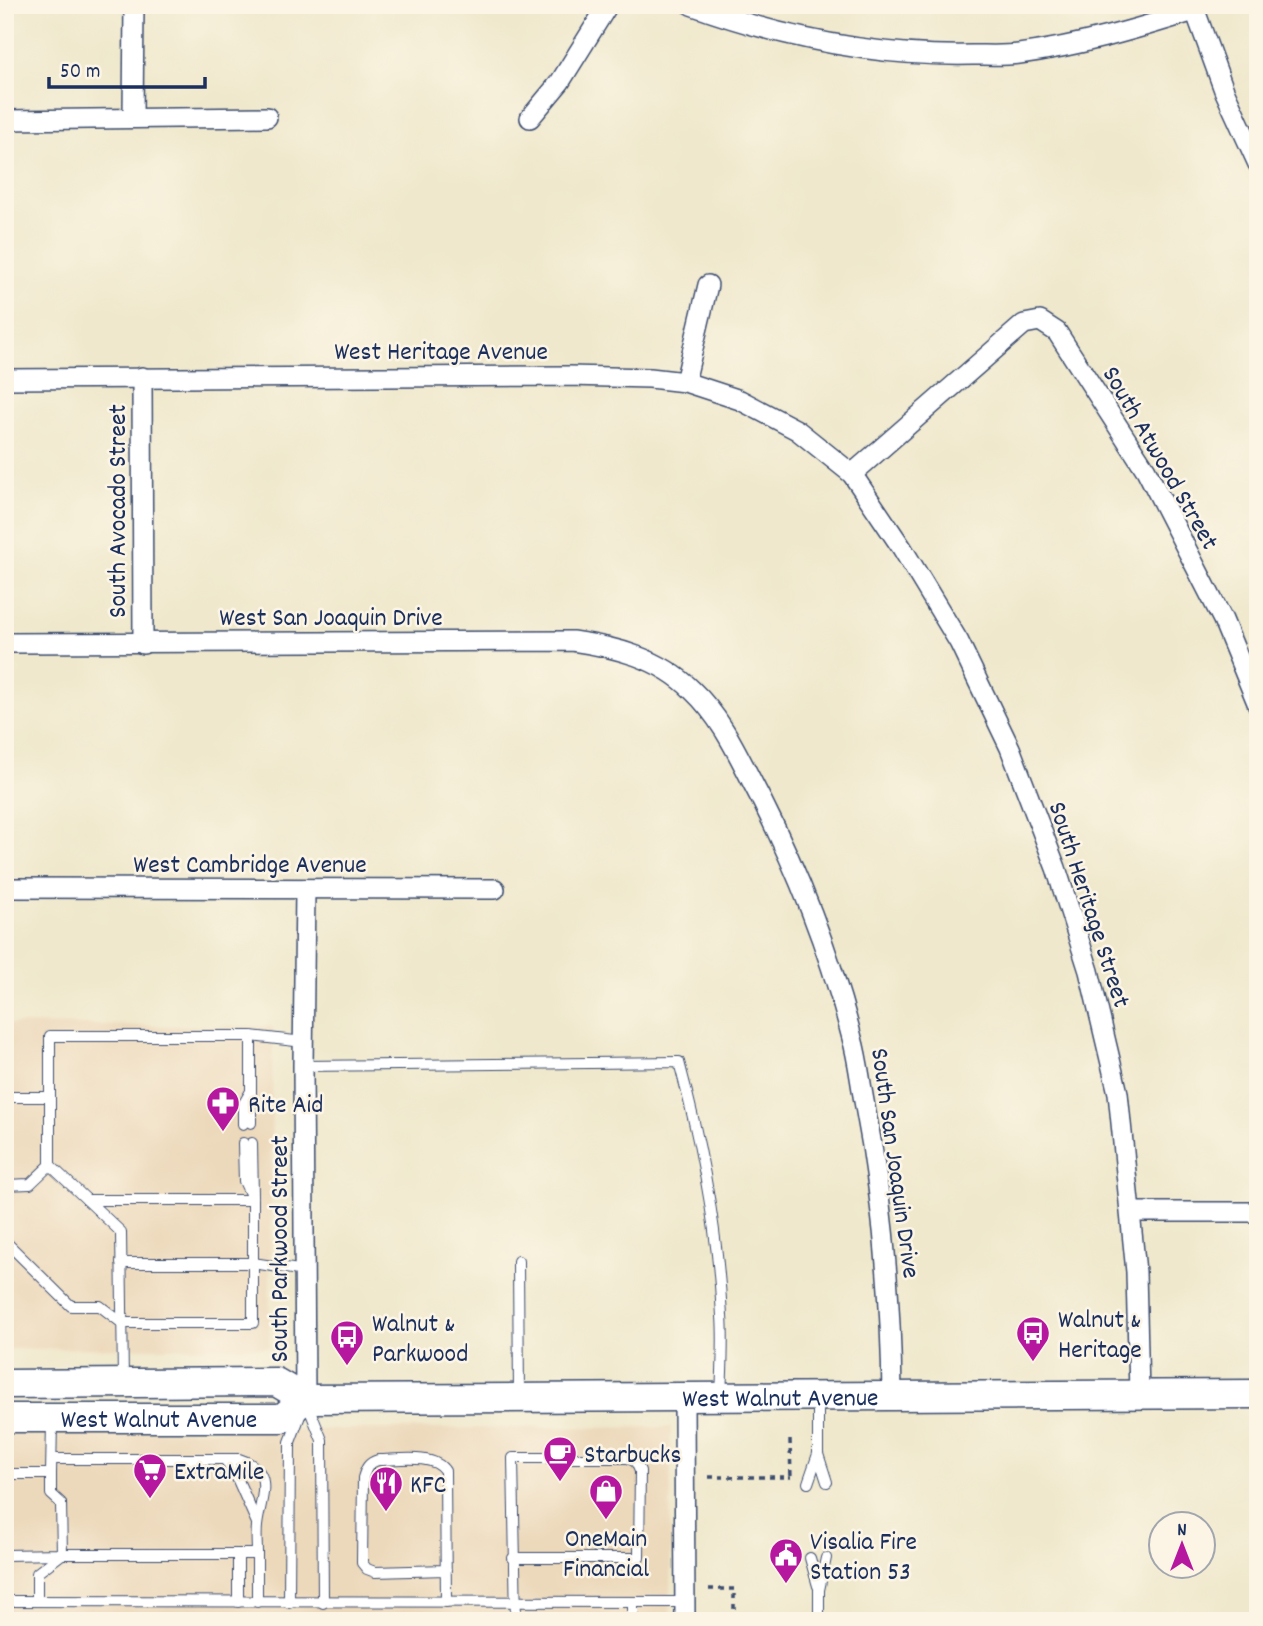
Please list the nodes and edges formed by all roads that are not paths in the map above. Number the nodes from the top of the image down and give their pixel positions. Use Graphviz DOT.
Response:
graph roads {
  1 [pos="134,5"];
  2 [pos="608,5"];
  3 [pos="691,5"];
  4 [pos="1193,8"];
  5 [pos="133,117"];
  6 [pos="267,117"];
  7 [pos="530,118"];
  8 [pos="5,120"];
  9 [pos="1258,164"];
  10 [pos="708,285"];
  11 [pos="142,377"];
  12 [pos="5,379"];
  13 [pos="685,382"];
  14 [pos="852,474"];
  15 [pos="8,643"];
  16 [pos="143,644"];
  17 [pos="652,662"];
  18 [pos="1258,705"];
  19 [pos="5,888"];
  20 [pos="495,889"];
  21 [pos="305,890"];
  22 [pos="251,1036"];
  23 [pos="304,1042"];
  24 [pos="303,1066"];
  25 [pos="5,1097"];
  26 [pos="50,1097"];
  27 [pos="247,1123"];
  28 [pos="248,1143"];
  29 [pos="50,1165"];
  30 [pos="5,1185"];
  31 [pos="87,1200"];
  32 [pos="253,1200"];
  33 [pos="1131,1212"];
  34 [pos="1258,1212"];
  35 [pos="5,1241"];
  36 [pos="518,1261"];
  37 [pos="121,1263"];
  38 [pos="253,1263"];
  39 [pos="304,1271"];
  40 [pos="122,1323"];
  41 [pos="123,1383"];
  42 [pos="5,1384"];
  43 [pos="1139,1394"];
  44 [pos="1258,1394"];
  45 [pos="818,1396"];
  46 [pos="892,1396"];
  47 [pos="684,1397"];
  48 [pos="721,1397"];
  49 [pos="519,1398"];
  50 [pos="305,1399"];
  51 [pos="5,1418"];
  52 [pos="52,1418"];
  53 [pos="818,1454"];
  54 [pos="52,1459"];
  55 [pos="224,1459"];
  56 [pos="5,1474"];
  57 [pos="51,1474"];
  58 [pos="827,1482"];
  59 [pos="808,1483"];
  60 [pos="257,1523"];
  61 [pos="5,1555"];
  62 [pos="62,1555"];
  63 [pos="238,1555"];
  64 [pos="257,1555"];
  65 [pos="513,1558"];
  66 [pos="810,1558"];
  67 [pos="826,1558"];
  68 [pos="446,1570"];
  69 [pos="819,1590"];
  70 [pos="5,1601"];
  71 [pos="37,1601"];
  72 [pos="238,1602"];
  73 [pos="257,1602"];
  74 [pos="446,1602"];
  75 [pos="516,1602"];
  76 [pos="633,1602"];
  77 [pos="289,1603"];
  78 [pos="323,1603"];
  79 [pos="685,1611"];
  80 [pos="516,1621"];
  81 [pos="633,1621"];
  82 [pos="819,1621"];
  1 -- 5 [label="street"];
  2 -- 7 [label="street"];
  3 -- 4 [label="street"];
  4 -- 9 [label="street"];
  5 -- 6 [label="street"];
  5 -- 8 [label="street"];
  10 -- 13 [label="street"];
  11 -- 12 [label="street, West Heritage Avenue"];
  11 -- 13 [label="street, West Heritage Avenue"];
  11 -- 16 [label="street, South Avocado Street"];
  13 -- 14 [label="street, West Heritage Avenue"];
  14 -- 18 [label="street, South Atwood Street"];
  14 -- 33 [label="street, South Heritage Street"];
  15 -- 16 [label="street, West San Joaquin Drive"];
  16 -- 17 [label="street, West San Joaquin Drive"];
  17 -- 46 [label="street, South San Joaquin Drive"];
  19 -- 21 [label="street, West Cambridge Avenue"];
  20 -- 21 [label="street, West Cambridge Avenue"];
  21 -- 23 [label="street, South Parkwood Street"];
  22 -- 23 [label="lane"];
  22 -- 26 [label="lane"];
  22 -- 27 [label="lane"];
  23 -- 24 [label="street, South Parkwood Street"];
  24 -- 39 [label="street, South Parkwood Street"];
  24 -- 48 [label="lane"];
  25 -- 26 [label="lane"];
  26 -- 29 [label="lane"];
  28 -- 32 [label="lane"];
  29 -- 30 [label="lane"];
  29 -- 31 [label="lane"];
  31 -- 32 [label="lane"];
  31 -- 37 [label="lane"];
  32 -- 38 [label="lane"];
  33 -- 34 [label="street"];
  33 -- 43 [label="street, South Heritage Street"];
  35 -- 40 [label="lane"];
  36 -- 49 [label="lane"];
  37 -- 38 [label="lane"];
  37 -- 40 [label="lane"];
  38 -- 39 [label="lane"];
  38 -- 40 [label="lane"];
  39 -- 50 [label="street, South Parkwood Street"];
  40 -- 41 [label="lane"];
  41 -- 42 [label="main road, West Walnut Avenue"];
  41 -- 50 [label="main road, West Walnut Avenue"];
  43 -- 44 [label="main road, West Walnut Avenue"];
  43 -- 46 [label="main road, West Walnut Avenue"];
  45 -- 46 [label="main road, West Walnut Avenue"];
  45 -- 48 [label="main road, West Walnut Avenue"];
  45 -- 53 [label="lane"];
  47 -- 48 [label="main road, West Walnut Avenue"];
  47 -- 49 [label="main road, West Walnut Avenue"];
  47 -- 79 [label="street"];
  49 -- 50 [label="main road, West Walnut Avenue"];
  50 -- 52 [label="main road, West Walnut Avenue"];
  50 -- 77 [label="lane"];
  50 -- 78 [label="lane"];
  51 -- 52 [label="main road, West Walnut Avenue"];
  52 -- 54 [label="lane"];
  53 -- 58 [label="lane"];
  53 -- 59 [label="lane"];
  54 -- 55 [label="lane"];
  54 -- 57 [label="lane"];
  55 -- 60 [label="lane"];
  55 -- 60 [label="lane"];
  56 -- 57 [label="lane"];
  57 -- 62 [label="lane"];
  60 -- 64 [label="lane"];
  61 -- 62 [label="lane"];
  62 -- 63 [label="lane"];
  62 -- 71 [label="lane"];
  63 -- 64 [label="lane"];
  63 -- 72 [label="lane"];
  64 -- 73 [label="lane"];
  65 -- 65 [label="lane"];
  65 -- 75 [label="lane"];
  66 -- 69 [label="lane"];
  67 -- 69 [label="lane"];
  68 -- 68 [label="lane"];
  68 -- 74 [label="lane"];
  69 -- 82 [label="lane"];
  70 -- 71 [label="lane"];
  71 -- 72 [label="lane"];
  72 -- 73 [label="lane"];
  73 -- 77 [label="lane"];
  74 -- 75 [label="lane"];
  74 -- 78 [label="lane"];
  75 -- 76 [label="lane"];
  75 -- 80 [label="lane"];
  76 -- 79 [label="lane"];
  76 -- 81 [label="lane"];
  77 -- 78 [label="lane"];
}
